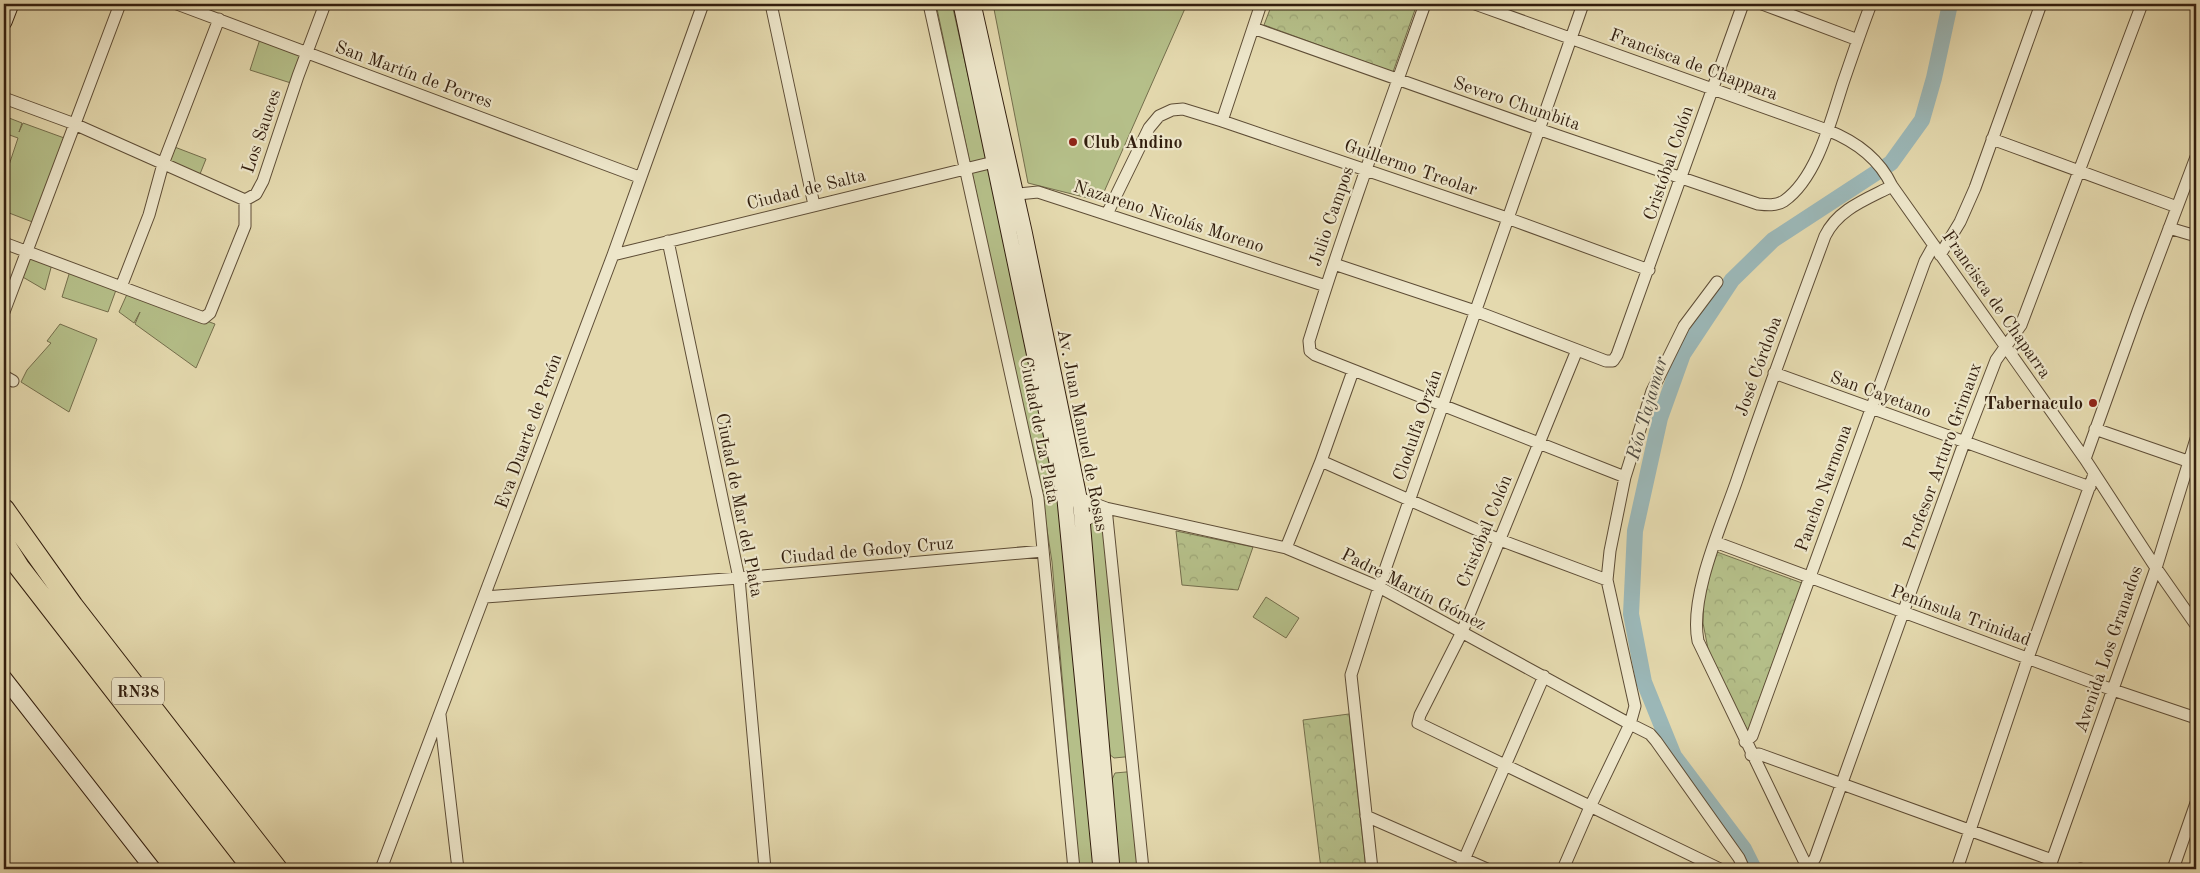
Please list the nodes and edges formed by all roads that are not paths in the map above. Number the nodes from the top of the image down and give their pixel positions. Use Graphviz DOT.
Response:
graph roads {
  1 [pos="11,4"];
  2 [pos="120,4"];
  3 [pos="177,4"];
  4 [pos="325,4"];
  5 [pos="703,4"];
  6 [pos="771,4"];
  7 [pos="929,4"];
  8 [pos="961,4"];
  9 [pos="973,4"];
  10 [pos="1261,4"];
  11 [pos="1425,4"];
  12 [pos="1475,4"];
  13 [pos="1583,4"];
  14 [pos="1743,4"];
  15 [pos="1762,4"];
  16 [pos="1871,4"];
  17 [pos="2041,4"];
  18 [pos="2142,4"];
  19 [pos="219,20"];
  20 [pos="4,22"];
  21 [pos="1253,28"];
  22 [pos="1570,38"];
  23 [pos="1858,40"];
  24 [pos="306,52"];
  25 [pos="1398,80"];
  26 [pos="1712,89"];
  27 [pos="4,98"];
  28 [pos="1222,120"];
  29 [pos="74,124"];
  30 [pos="1538,130"];
  31 [pos="1828,130"];
  32 [pos="1992,139"];
  33 [pos="2196,157"];
  34 [pos="1008,159"];
  35 [pos="992,162"];
  36 [pos="163,164"];
  37 [pos="967,169"];
  38 [pos="1365,170"];
  39 [pos="2079,171"];
  40 [pos="639,177"];
  41 [pos="1681,179"];
  42 [pos="1890,181"];
  43 [pos="1016,193"];
  44 [pos="1000,197"];
  45 [pos="245,200"];
  46 [pos="814,205"];
  47 [pos="2177,207"];
  48 [pos="1107,214"];
  49 [pos="1507,218"];
  50 [pos="2169,228"];
  51 [pos="2196,236"];
  52 [pos="668,241"];
  53 [pos="4,243"];
  54 [pos="1937,250"];
  55 [pos="28,251"];
  56 [pos="613,255"];
  57 [pos="1334,264"];
  58 [pos="1649,270"];
  59 [pos="1717,282"];
  60 [pos="1326,286"];
  61 [pos="121,287"];
  62 [pos="1475,311"];
  63 [pos="4,312"];
  64 [pos="2007,347"];
  65 [pos="1577,350"];
  66 [pos="1353,372"];
  67 [pos="1774,373"];
  68 [pos="1442,404"];
  69 [pos="1870,409"];
  70 [pos="2095,429"];
  71 [pos="2196,438"];
  72 [pos="1539,443"];
  73 [pos="1964,443"];
  74 [pos="2085,458"];
  75 [pos="1321,462"];
  76 [pos="2192,462"];
  77 [pos="2094,474"];
  78 [pos="1626,477"];
  79 [pos="2090,487"];
  80 [pos="1079,498"];
  81 [pos="1409,500"];
  82 [pos="1106,508"];
  83 [pos="4,509"];
  84 [pos="1083,522"];
  85 [pos="1500,540"];
  86 [pos="1715,542"];
  87 [pos="4,543"];
  88 [pos="1286,548"];
  89 [pos="1043,552"];
  90 [pos="2156,568"];
  91 [pos="739,578"];
  92 [pos="1809,578"];
  93 [pos="1607,580"];
  94 [pos="1379,587"];
  95 [pos="485,597"];
  96 [pos="1904,613"];
  97 [pos="2196,625"];
  98 [pos="1462,632"];
  99 [pos="2028,658"];
  100 [pos="1544,676"];
  101 [pos="4,678"];
  102 [pos="2112,690"];
  103 [pos="440,713"];
  104 [pos="2196,718"];
  105 [pos="1630,724"];
  106 [pos="1745,742"];
  107 [pos="1751,755"];
  108 [pos="1504,766"];
  109 [pos="1841,783"];
  110 [pos="2196,803"];
  111 [pos="1590,807"];
  112 [pos="1366,816"];
  113 [pos="1969,831"];
  114 [pos="1462,864"];
  115 [pos="2051,865"];
  116 [pos="153,869"];
  117 [pos="253,869"];
  118 [pos="277,869"];
  119 [pos="381,869"];
  120 [pos="458,869"];
  121 [pos="765,869"];
  122 [pos="1074,869"];
  123 [pos="1101,869"];
  124 [pos="1112,869"];
  125 [pos="1143,869"];
  126 [pos="1372,869"];
  127 [pos="1487,869"];
  128 [pos="1563,869"];
  129 [pos="1720,869"];
  130 [pos="1744,869"];
  131 [pos="1808,869"];
  132 [pos="1957,869"];
  133 [pos="2173,869"];
  1 -- 20 [label="main road"];
  2 -- 29 [label="street"];
  3 -- 19 [label="street, San Martín de Porres"];
  4 -- 24 [label="street, Los Sauces"];
  5 -- 40 [label="street, Eva Duarte de Perón"];
  6 -- 46 [label="street"];
  7 -- 37 [label="street, Ciudad de La Plata"];
  8 -- 35 [label="main road, Av. Juan Manuel de Rosas"];
  9 -- 34 [label="main road, Av. Juan Manuel de Rosas"];
  10 -- 21 [label="street"];
  11 -- 25 [label="street, Julio Campos"];
  12 -- 22 [label="street, Francisca de Chappara"];
  13 -- 22 [label="street, Clodulfa Orzán"];
  14 -- 26 [label="street, Cristóbal Colón"];
  15 -- 23 [label="street"];
  16 -- 23 [label="street"];
  17 -- 32 [label="street, Pancho Narmona"];
  18 -- 39 [label="street, Profesor Arturo Grimaux"];
  19 -- 24 [label="street, San Martín de Porres"];
  19 -- 36 [label="street"];
  21 -- 25 [label="street, Severo Chumbita"];
  21 -- 28 [label="street"];
  22 -- 26 [label="street, Francisca de Chappara"];
  22 -- 30 [label="street, Clodulfa Orzán"];
  23 -- 31 [label="street"];
  24 -- 40 [label="street, San Martín de Porres"];
  24 -- 45 [label="street, Los Sauces"];
  25 -- 30 [label="street, Severo Chumbita"];
  25 -- 38 [label="street, Julio Campos"];
  26 -- 31 [label="street, Francisca de Chappara"];
  26 -- 41 [label="street, Cristóbal Colón"];
  27 -- 29 [label="street"];
  28 -- 38 [label="street, Guillermo Treolar"];
  28 -- 48 [label="street, Guillermo Treolar"];
  29 -- 36 [label="street"];
  29 -- 55 [label="street"];
  30 -- 41 [label="street, Severo Chumbita"];
  30 -- 49 [label="street, Clodulfa Orzán"];
  31 -- 41 [label="street, Severo Chumbita"];
  31 -- 42 [label="street, Francisca de Chappara"];
  32 -- 39 [label="street"];
  32 -- 54 [label="street, Pancho Narmona"];
  33 -- 47 [label="street"];
  34 -- 35 [label="street, Ciudad de Salta"];
  34 -- 43 [label="main road, Av. Juan Manuel de Rosas"];
  35 -- 37 [label="street, Ciudad de Salta"];
  35 -- 44 [label="main road, Av. Juan Manuel de Rosas"];
  36 -- 45 [label="street"];
  36 -- 61 [label="street"];
  37 -- 46 [label="street, Ciudad de Salta"];
  37 -- 89 [label="street, Ciudad de La Plata"];
  38 -- 49 [label="street, Guillermo Treolar"];
  38 -- 57 [label="street, Julio Campos"];
  39 -- 47 [label="street"];
  39 -- 64 [label="street, Profesor Arturo Grimaux"];
  40 -- 56 [label="street, Eva Duarte de Perón"];
  41 -- 58 [label="street, Cristóbal Colón"];
  42 -- 54 [label="street, Francisca de Chaparra"];
  42 -- 67 [label="street, José Córdoba"];
  43 -- 44 [label="street, Nazareno Nicolás Moreno"];
  43 -- 48 [label="street, Nazareno Nicolás Moreno"];
  43 -- 80 [label="main road, Av. Juan Manuel de Rosas"];
  44 -- 123 [label="main road, Av. Juan Manuel de Rosas"];
  45 -- 61 [label="street"];
  46 -- 52 [label="street, Ciudad de Salta"];
  47 -- 50 [label="street"];
  48 -- 60 [label="street, Nazareno Nicolás Moreno"];
  49 -- 58 [label="street, Guillermo Treolar"];
  49 -- 62 [label="street, Clodulfa Orzán"];
  50 -- 51 [label="street"];
  50 -- 70 [label="street"];
  52 -- 56 [label="street, Ciudad de Salta"];
  52 -- 91 [label="street, Ciudad de Mar del Plata"];
  53 -- 55 [label="street"];
  54 -- 64 [label="street, Francisca de Chaparra"];
  54 -- 69 [label="street, Pancho Narmona"];
  55 -- 61 [label="street"];
  55 -- 63 [label="street"];
  56 -- 95 [label="street, Eva Duarte de Perón"];
  57 -- 60 [label="street, Julio Campos"];
  57 -- 62 [label="street"];
  58 -- 65 [label="street, Cristóbal Colón"];
  59 -- 78 [label="street"];
  60 -- 66 [label="street, Julio Campos"];
  62 -- 65 [label="street"];
  62 -- 68 [label="street, Clodulfa Orzán"];
  64 -- 73 [label="street, Profesor Arturo Grimaux"];
  64 -- 74 [label="street, Francisca de Chaparra"];
  65 -- 72 [label="street, Cristóbal Colón"];
  66 -- 68 [label="street"];
  66 -- 75 [label="street"];
  67 -- 69 [label="street, San Cayetano"];
  67 -- 86 [label="street, José Córdoba"];
  68 -- 72 [label="street"];
  68 -- 81 [label="street, Clodulfa Orzán"];
  69 -- 73 [label="street, San Cayetano"];
  69 -- 92 [label="street, Pancho Narmona"];
  70 -- 74 [label="street"];
  70 -- 76 [label="street"];
  71 -- 76 [label="street, Avenida Los Granados"];
  72 -- 78 [label="street"];
  72 -- 85 [label="street, Cristóbal Colón"];
  73 -- 79 [label="street, San Cayetano"];
  73 -- 96 [label="street, Profesor Arturo Grimaux"];
  74 -- 77 [label="street, Francisca de Chaparra"];
  75 -- 81 [label="street"];
  75 -- 88 [label="street"];
  76 -- 90 [label="street, Avenida Los Granados"];
  77 -- 79 [label="street"];
  77 -- 90 [label="street, Francisca de Chaparra"];
  78 -- 93 [label="street"];
  79 -- 99 [label="street"];
  80 -- 82 [label="street, Padre Martín Gómez"];
  80 -- 84 [label="main road, Av. Juan Manuel de Rosas"];
  81 -- 85 [label="street"];
  81 -- 94 [label="street, Clodulfa Orzán"];
  82 -- 84 [label="street"];
  82 -- 88 [label="street, Padre Martín Gómez"];
  82 -- 125 [label="street"];
  83 -- 118 [label="highway, RN38"];
  84 -- 124 [label="main road, Av. Juan Manuel de Rosas"];
  85 -- 93 [label="street"];
  85 -- 98 [label="street, Cristóbal Colón"];
  86 -- 92 [label="street, Península Trinidad"];
  86 -- 106 [label="street, José Córdoba"];
  87 -- 117 [label="highway, RN38"];
  88 -- 94 [label="street, Padre Martín Gómez"];
  89 -- 91 [label="street, Ciudad de Godoy Cruz"];
  89 -- 122 [label="street, Ciudad de La Plata"];
  90 -- 97 [label="street, Francisca de Chaparra"];
  90 -- 102 [label="street, Avenida Los Granados"];
  91 -- 95 [label="street, Ciudad de Godoy Cruz"];
  91 -- 121 [label="street, Ciudad de Mar del Plata"];
  92 -- 96 [label="street, Península Trinidad"];
  92 -- 106 [label="street, Pancho Narmona"];
  93 -- 105 [label="street"];
  94 -- 98 [label="street, Padre Martín Gómez"];
  94 -- 112 [label="street, Clodulfa Orzán"];
  95 -- 103 [label="street, Eva Duarte de Perón"];
  96 -- 99 [label="street, Península Trinidad"];
  96 -- 109 [label="street, Profesor Arturo Grimaux"];
  98 -- 100 [label="street, Padre Martín Gómez"];
  98 -- 108 [label="street, Cristóbal Colón"];
  99 -- 102 [label="street, Península Trinidad"];
  99 -- 113 [label="street"];
  100 -- 105 [label="street, Padre Martín Gómez"];
  100 -- 108 [label="street"];
  101 -- 116 [label="main road"];
  102 -- 104 [label="street, Península Trinidad"];
  102 -- 115 [label="street, Avenida Los Granados"];
  103 -- 119 [label="street, Eva Duarte de Perón"];
  103 -- 120 [label="street"];
  105 -- 111 [label="street"];
  105 -- 130 [label="street, Padre Martín Gómez"];
  106 -- 107 [label="street, José Córdoba"];
  107 -- 109 [label="street"];
  107 -- 131 [label="street, José Córdoba"];
  108 -- 111 [label="street"];
  108 -- 114 [label="street"];
  109 -- 113 [label="street"];
  109 -- 131 [label="street, Profesor Arturo Grimaux"];
  110 -- 133 [label="street"];
  111 -- 128 [label="street"];
  111 -- 129 [label="street"];
  112 -- 114 [label="street"];
  112 -- 126 [label="street, Clodulfa Orzán"];
  113 -- 115 [label="street"];
  113 -- 132 [label="street"];
  114 -- 127 [label="street"];
}
